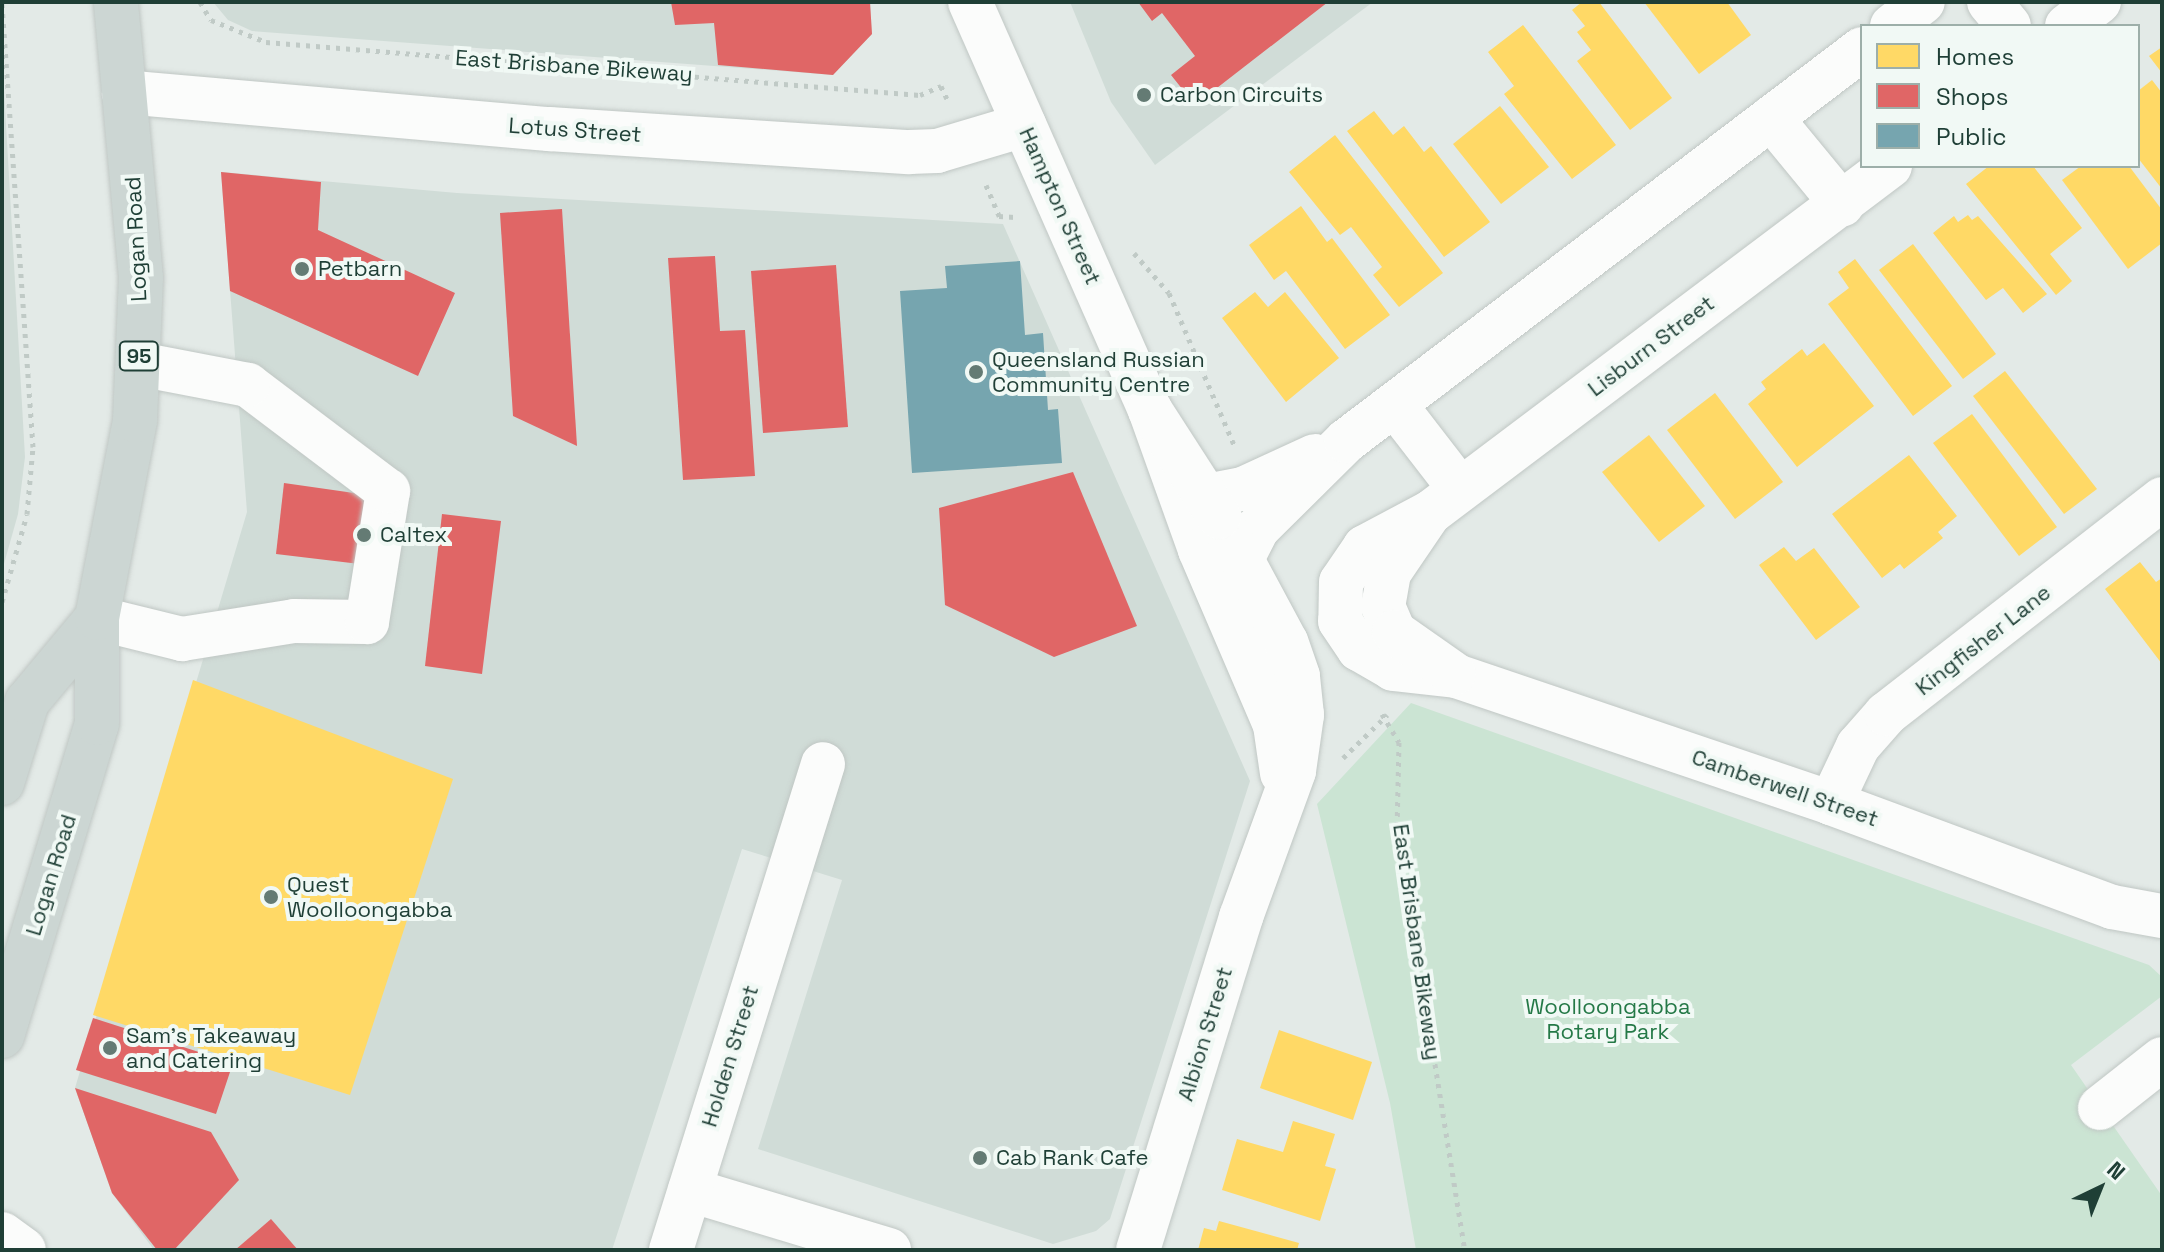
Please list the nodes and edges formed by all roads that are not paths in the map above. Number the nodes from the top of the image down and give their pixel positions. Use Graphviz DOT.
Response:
graph roads {
  1 [pos="116,2"];
  2 [pos="970,2"];
  3 [pos="1923,2"];
  4 [pos="1989,2"];
  5 [pos="2099,2"];
  6 [pos="1895,24"];
  7 [pos="2007,24"];
  8 [pos="2070,24"];
  9 [pos="1860,51"];
  10 [pos="124,92"];
  11 [pos="1771,118"];
  12 [pos="1024,125"];
  13 [pos="1887,168"];
  14 [pos="1842,204"];
  15 [pos="139,364"];
  16 [pos="1395,405"];
  17 [pos="1150,410"];
  18 [pos="1346,441"];
  19 [pos="1206,496"];
  20 [pos="2162,499"];
  21 [pos="1446,500"];
  22 [pos="1242,559"];
  23 [pos="97,618"];
  24 [pos="823,764"];
  25 [pos="1304,770"];
  26 [pos="2,783"];
  27 [pos="1831,803"];
  28 [pos="2112,907"];
  29 [pos="2162,916"];
  30 [pos="2162,938"];
  31 [pos="2,1036"];
  32 [pos="2162,1059"];
  33 [pos="2100,1108"];
  34 [pos="690,1190"];
  35 [pos="2,1234"];
  36 [pos="24,1250"];
  37 [pos="671,1250"];
  38 [pos="889,1250"];
  39 [pos="1138,1250"];
  1 -- 10 [label="main road, Logan Road / 95"];
  2 -- 12 [label="street, Hampton Street"];
  3 -- 6 [label="street"];
  4 -- 7 [label="street"];
  5 -- 8 [label="street"];
  9 -- 11 [label="street"];
  10 -- 12 [label="street, Lotus Street"];
  10 -- 15 [label="main road, Logan Road / 95"];
  11 -- 14 [label="street"];
  11 -- 16 [label="street"];
  12 -- 17 [label="street, Hampton Street"];
  13 -- 14 [label="street, Lisburn Street"];
  14 -- 21 [label="street, Lisburn Street"];
  15 -- 23 [label="main road, Logan Road / 95"];
  15 -- 23 [label="street"];
  16 -- 18 [label="street"];
  16 -- 21 [label="street"];
  17 -- 19 [label="street, Hampton Street"];
  17 -- 25 [label="street, Hampton Street"];
  18 -- 19 [label="street"];
  18 -- 22 [label="street"];
  19 -- 22 [label="street, Hampton Street"];
  20 -- 27 [label="street, Kingfisher Lane"];
  21 -- 27 [label="street, Camberwell Street"];
  22 -- 25 [label="street, Hampton Street"];
  23 -- 26 [label="main road, Logan Road / 95"];
  23 -- 31 [label="main road, Logan Road / 95"];
  24 -- 34 [label="street, Holden Street"];
  25 -- 39 [label="street, Albion Street"];
  27 -- 28 [label="street, Camberwell Street"];
  28 -- 29 [label="street, Camberwell Street"];
  28 -- 30 [label="street, Camberwell Street"];
  32 -- 33 [label="street"];
  34 -- 37 [label="street, Holden Street"];
  34 -- 38 [label="street"];
  35 -- 36 [label="street"];
}
